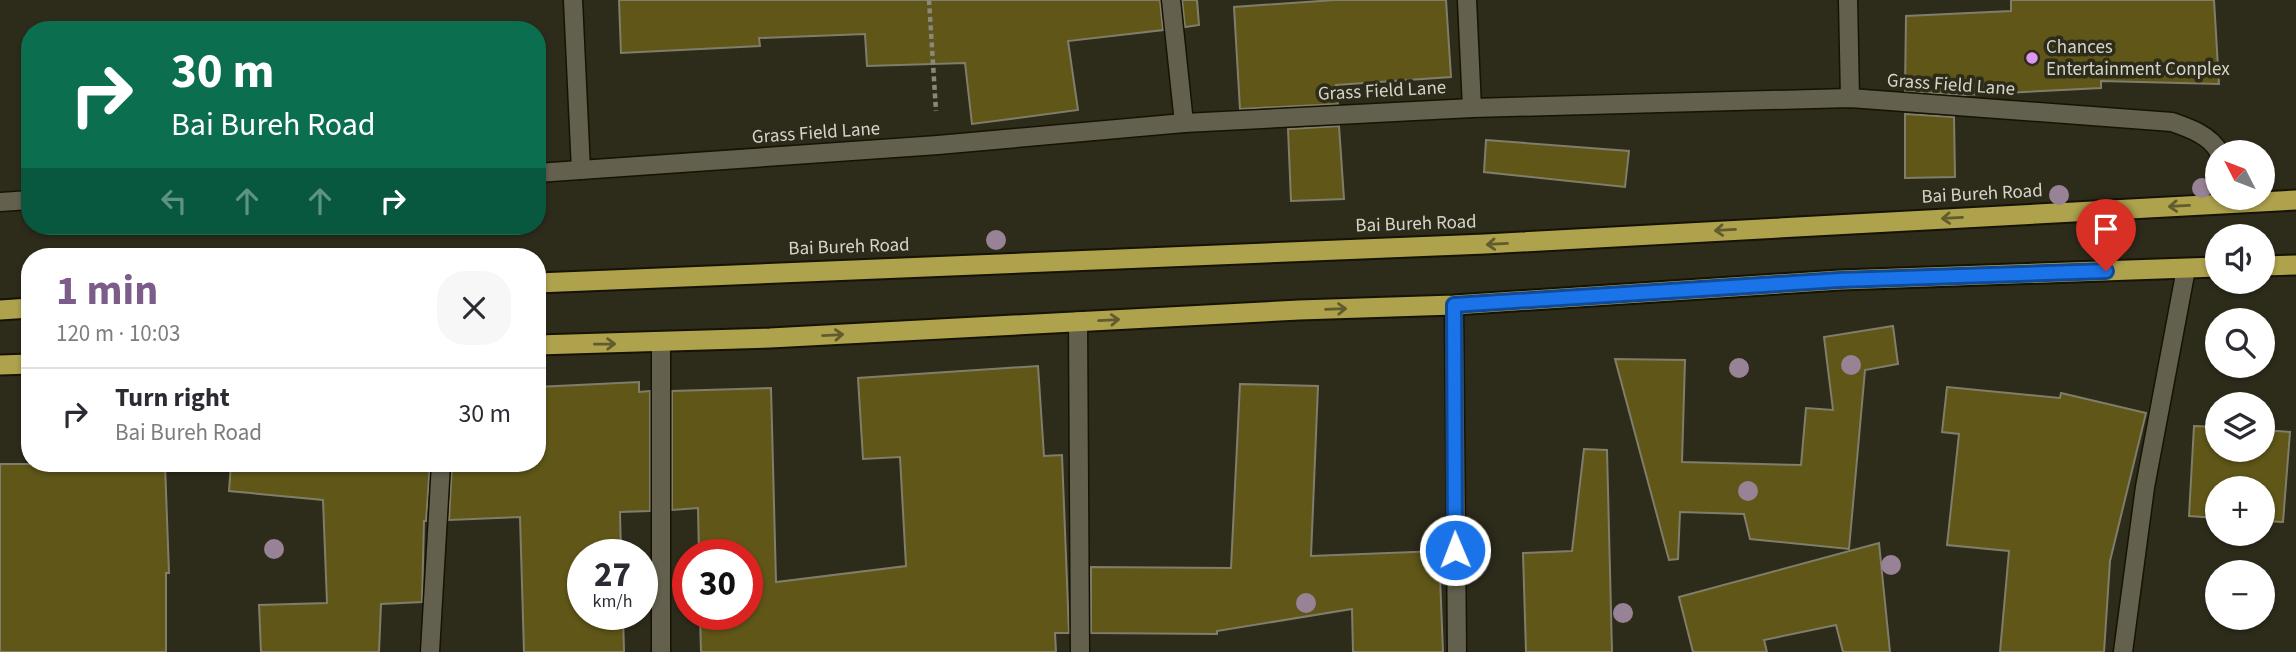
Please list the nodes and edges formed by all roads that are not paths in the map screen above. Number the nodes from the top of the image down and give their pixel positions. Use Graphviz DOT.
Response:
graph roads {
  1 [pos="573,0"];
  2 [pos="1171,0"];
  3 [pos="1467,0"];
  4 [pos="1848,0"];
  5 [pos="1850,98"];
  6 [pos="1472,108"];
  7 [pos="1184,123"];
  8 [pos="2208,140"];
  9 [pos="581,170"];
  10 [pos="546,172"];
  11 [pos="2275,200"];
  12 [pos="2296,200"];
  13 [pos="21,201"];
  14 [pos="0,202"];
  15 [pos="2205,202"];
  16 [pos="2296,265"];
  17 [pos="2275,266"];
  18 [pos="2205,268"];
  19 [pos="2186,269"];
  20 [pos="546,283"];
  21 [pos="1454,305"];
  22 [pos="21,309"];
  23 [pos="0,310"];
  24 [pos="1078,321"];
  25 [pos="661,342"];
  26 [pos="546,345"];
  27 [pos="21,364"];
  28 [pos="0,365"];
  29 [pos="441,472"];
  30 [pos="430,652"];
  31 [pos="661,652"];
  32 [pos="1080,652"];
  33 [pos="1457,652"];
  34 [pos="2123,652"];
  1 -- 9 [label="street"];
  2 -- 7 [label="street"];
  3 -- 6 [label="street"];
  4 -- 5 [label="street"];
  5 -- 6 [label="street, Grass Field Lane"];
  5 -- 8 [label="street, Grass Field Lane"];
  6 -- 7 [label="street, Grass Field Lane"];
  7 -- 9 [label="street, Grass Field Lane"];
  9 -- 10 [label="street, Grass Field Lane"];
  11 -- 12 [label="highway, Bai Bureh Road"];
  13 -- 14 [label="street"];
  15 -- 20 [label="highway, Bai Bureh Road, one-way"];
  16 -- 17 [label="highway"];
  18 -- 19 [label="highway"];
  19 -- 21 [label="highway"];
  19 -- 34 [label="street"];
  24 -- 21 [label="highway, one-way"];
  21 -- 33 [label="street"];
  22 -- 23 [label="highway"];
  25 -- 24 [label="highway, one-way"];
  24 -- 32 [label="street"];
  26 -- 25 [label="highway, one-way"];
  25 -- 31 [label="street"];
  27 -- 28 [label="highway"];
  29 -- 30 [label="street"];
}
